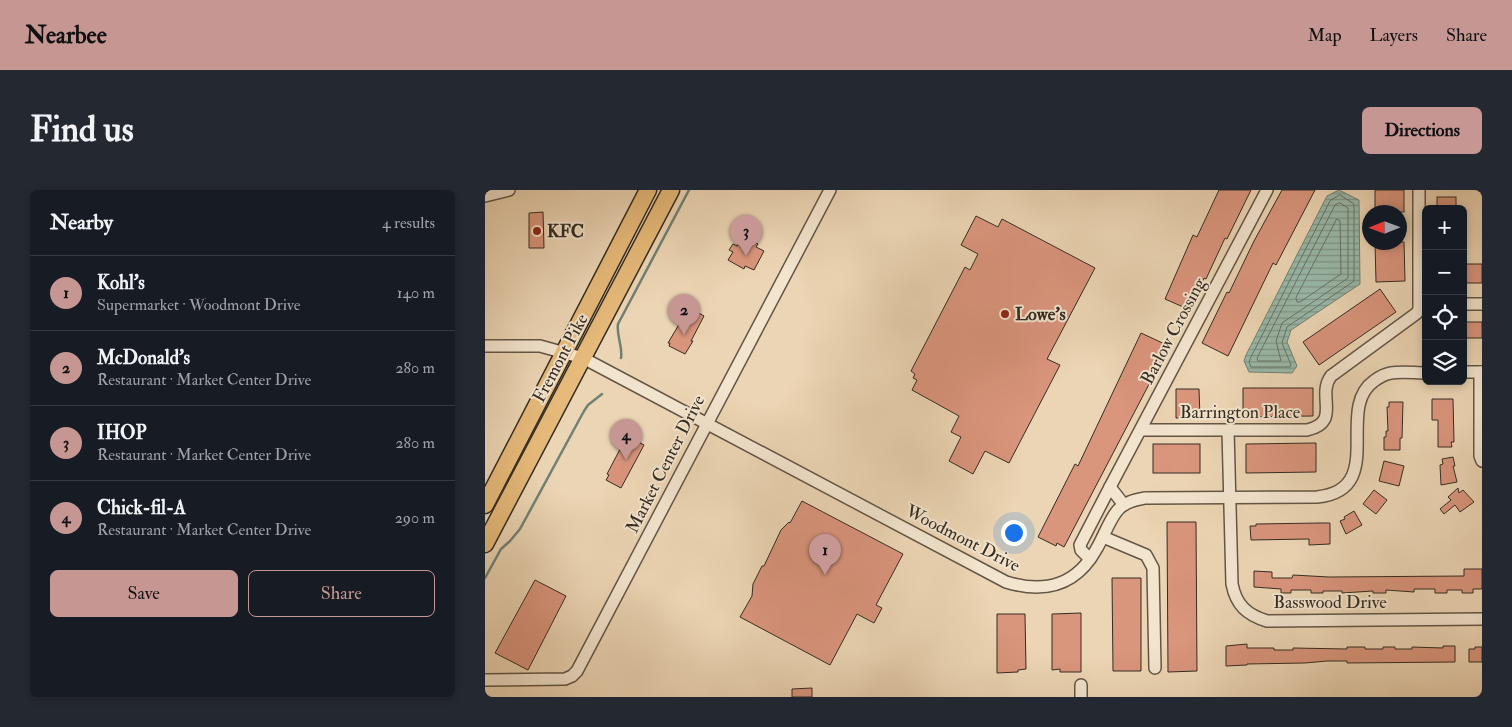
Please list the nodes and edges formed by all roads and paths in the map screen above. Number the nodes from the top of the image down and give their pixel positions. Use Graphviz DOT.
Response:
graph roads {
  1 [pos="509,190"];
  2 [pos="648,190"];
  3 [pos="657,190"];
  4 [pos="671,190"];
  5 [pos="830,190"];
  6 [pos="1267,190"];
  7 [pos="1419,190"];
  8 [pos="485,196"];
  9 [pos="1423,295"];
  10 [pos="1467,304"];
  11 [pos="1482,304"];
  12 [pos="1422,306"];
  13 [pos="485,346"];
  14 [pos="574,354"];
  15 [pos="1422,372"];
  16 [pos="1467,372"];
  17 [pos="1481,372"];
  18 [pos="707,422"];
  19 [pos="1141,430"];
  20 [pos="1228,430"];
  21 [pos="1482,461"];
  22 [pos="1110,487"];
  23 [pos="1230,498"];
  24 [pos="485,505"];
  25 [pos="1124,505"];
  26 [pos="1103,537"];
  27 [pos="485,544"];
  28 [pos="1091,559"];
  29 [pos="1482,619"];
  30 [pos="1155,668"];
  31 [pos="485,680"];
  1 -- 8 [label="street"];
  2 -- 14 [label="highway, Fremont Pike"];
  3 -- 14 [label="highway"];
  4 -- 14 [label="highway, Fremont Pike"];
  5 -- 18 [label="street, Market Center Drive"];
  6 -- 19 [label="street, Barlow Crossing"];
  7 -- 9 [label="street"];
  10 -- 11 [label="street"];
  12 -- 20 [label="street, Barrington Place"];
  13 -- 14 [label="street, Woodmont Drive"];
  14 -- 18 [label="street, Woodmont Drive"];
  14 -- 24 [label="highway, Fremont Pike"];
  14 -- 27 [label="highway, Fremont Pike"];
  15 -- 23 [label="street"];
  16 -- 17 [label="street"];
  17 -- 21 [label="street"];
  18 -- 28 [label="street, Woodmont Drive"];
  18 -- 31 [label="street, Market Center Drive"];
  19 -- 20 [label="street, Barrington Place"];
  19 -- 22 [label="street, Barlow Crossing"];
  20 -- 23 [label="street, Basswood Drive"];
  22 -- 25 [label="street"];
  22 -- 28 [label="street, Barlow Crossing"];
  23 -- 25 [label="street"];
  23 -- 29 [label="street, Basswood Drive"];
  25 -- 26 [label="street, Woodmont Drive"];
  26 -- 28 [label="street, Woodmont Drive"];
  26 -- 30 [label="street"];
}
